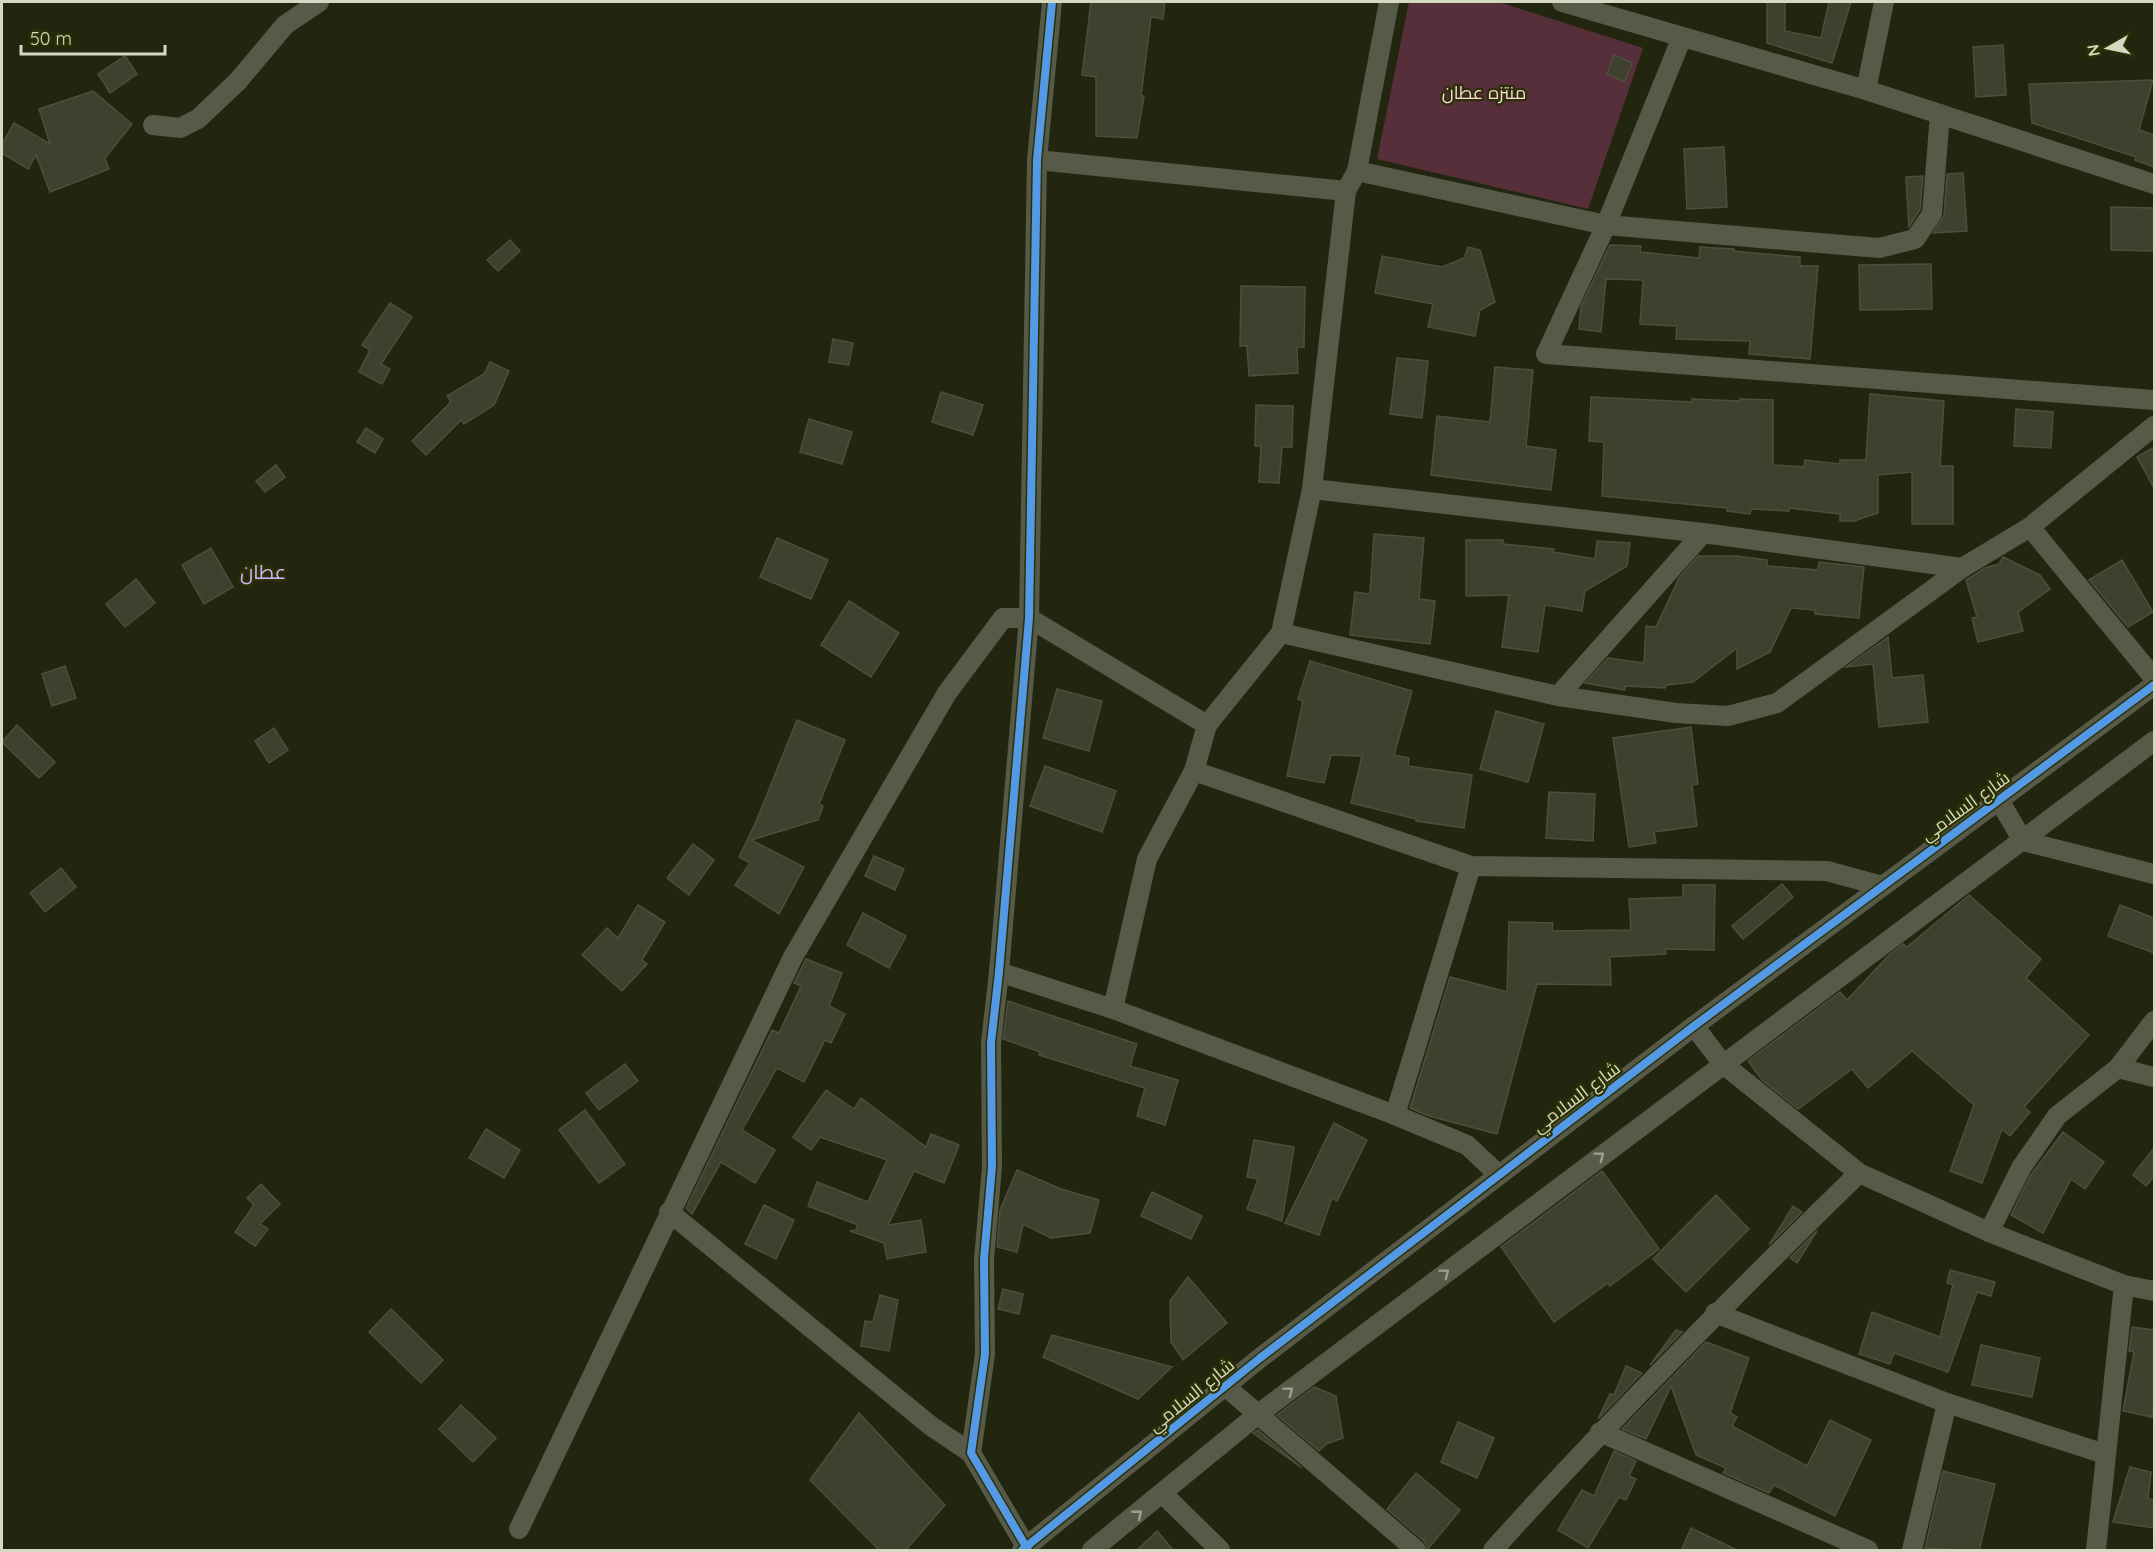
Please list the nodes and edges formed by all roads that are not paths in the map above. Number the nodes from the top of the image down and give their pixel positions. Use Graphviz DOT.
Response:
graph roads {
  1 [pos="319,2"];
  2 [pos="1052,2"];
  3 [pos="1389,2"];
  4 [pos="1562,2"];
  5 [pos="1884,2"];
  6 [pos="1682,37"];
  7 [pos="1866,90"];
  8 [pos="1940,114"];
  9 [pos="153,125"];
  10 [pos="1037,160"];
  11 [pos="1357,171"];
  12 [pos="2154,184"];
  13 [pos="1346,191"];
  14 [pos="1606,225"];
  15 [pos="2154,400"];
  16 [pos="2154,426"];
  17 [pos="1312,489"];
  18 [pos="2030,526"];
  19 [pos="1703,533"];
  20 [pos="1962,568"];
  21 [pos="1029,618"];
  22 [pos="1281,633"];
  23 [pos="2154,678"];
  24 [pos="2154,685"];
  25 [pos="1558,696"];
  26 [pos="1207,725"];
  27 [pos="2154,741"];
  28 [pos="1194,771"];
  29 [pos="1999,800"];
  30 [pos="2023,841"];
  31 [pos="1471,866"];
  32 [pos="2154,874"];
  33 [pos="1882,886"];
  34 [pos="999,972"];
  35 [pos="1113,1009"];
  36 [pos="2154,1021"];
  37 [pos="1694,1026"];
  38 [pos="1723,1064"];
  39 [pos="2118,1068"];
  40 [pos="2154,1077"];
  41 [pos="1395,1115"];
  42 [pos="1859,1173"];
  43 [pos="1499,1175"];
  44 [pos="669,1212"];
  45 [pos="1989,1232"];
  46 [pos="2124,1285"];
  47 [pos="2154,1291"];
  48 [pos="1715,1313"];
  49 [pos="1225,1386"];
  50 [pos="1947,1402"];
  51 [pos="1257,1415"];
  52 [pos="1600,1432"];
  53 [pos="971,1453"];
  54 [pos="2105,1454"];
  55 [pos="1163,1494"];
  56 [pos="519,1529"];
  57 [pos="1025,1550"];
  58 [pos="1092,1551"];
  59 [pos="1220,1551"];
  60 [pos="1416,1551"];
  61 [pos="1493,1551"];
  62 [pos="1868,1551"];
  63 [pos="1912,1551"];
  64 [pos="2096,1551"];
  1 -- 9 [label="street"];
  2 -- 10 [label="street"];
  3 -- 11 [label="street"];
  4 -- 6 [label="street"];
  5 -- 7 [label="street"];
  6 -- 7 [label="street"];
  6 -- 14 [label="street"];
  7 -- 8 [label="street"];
  8 -- 12 [label="street"];
  8 -- 14 [label="street"];
  10 -- 13 [label="street"];
  10 -- 21 [label="street"];
  11 -- 13 [label="street"];
  11 -- 14 [label="street"];
  13 -- 17 [label="street"];
  14 -- 15 [label="street"];
  16 -- 18 [label="street"];
  17 -- 19 [label="street"];
  17 -- 22 [label="street"];
  18 -- 20 [label="street"];
  18 -- 23 [label="street"];
  19 -- 20 [label="street"];
  19 -- 25 [label="street"];
  20 -- 25 [label="street"];
  21 -- 26 [label="street"];
  21 -- 34 [label="street"];
  21 -- 44 [label="street"];
  22 -- 25 [label="street"];
  22 -- 26 [label="street"];
  24 -- 29 [label="street, شارع السلامي"];
  26 -- 28 [label="street"];
  27 -- 30 [label="street"];
  28 -- 31 [label="street"];
  28 -- 35 [label="street"];
  29 -- 30 [label="street"];
  29 -- 33 [label="street, شارع السلامي"];
  30 -- 32 [label="street"];
  30 -- 38 [label="street"];
  31 -- 33 [label="street"];
  31 -- 41 [label="street"];
  33 -- 37 [label="street, شارع السلامي"];
  34 -- 35 [label="street"];
  34 -- 53 [label="street"];
  35 -- 41 [label="street"];
  36 -- 39 [label="street"];
  37 -- 38 [label="street"];
  37 -- 43 [label="street, شارع السلامي"];
  38 -- 42 [label="street"];
  51 -- 38 [label="street, one-way"];
  39 -- 40 [label="street"];
  39 -- 45 [label="street"];
  41 -- 43 [label="street"];
  42 -- 45 [label="street"];
  42 -- 48 [label="street"];
  43 -- 49 [label="street, شارع السلامي"];
  44 -- 53 [label="street"];
  44 -- 56 [label="street"];
  45 -- 46 [label="street"];
  46 -- 47 [label="street"];
  46 -- 54 [label="street"];
  48 -- 50 [label="street"];
  48 -- 52 [label="street"];
  49 -- 51 [label="street"];
  49 -- 57 [label="street, شارع السلامي"];
  50 -- 54 [label="street"];
  50 -- 63 [label="street"];
  51 -- 55 [label="street"];
  51 -- 60 [label="street"];
  52 -- 61 [label="street"];
  52 -- 62 [label="street"];
  53 -- 57 [label="street"];
  54 -- 64 [label="street"];
  58 -- 55 [label="street, one-way"];
  55 -- 59 [label="street"];
}
